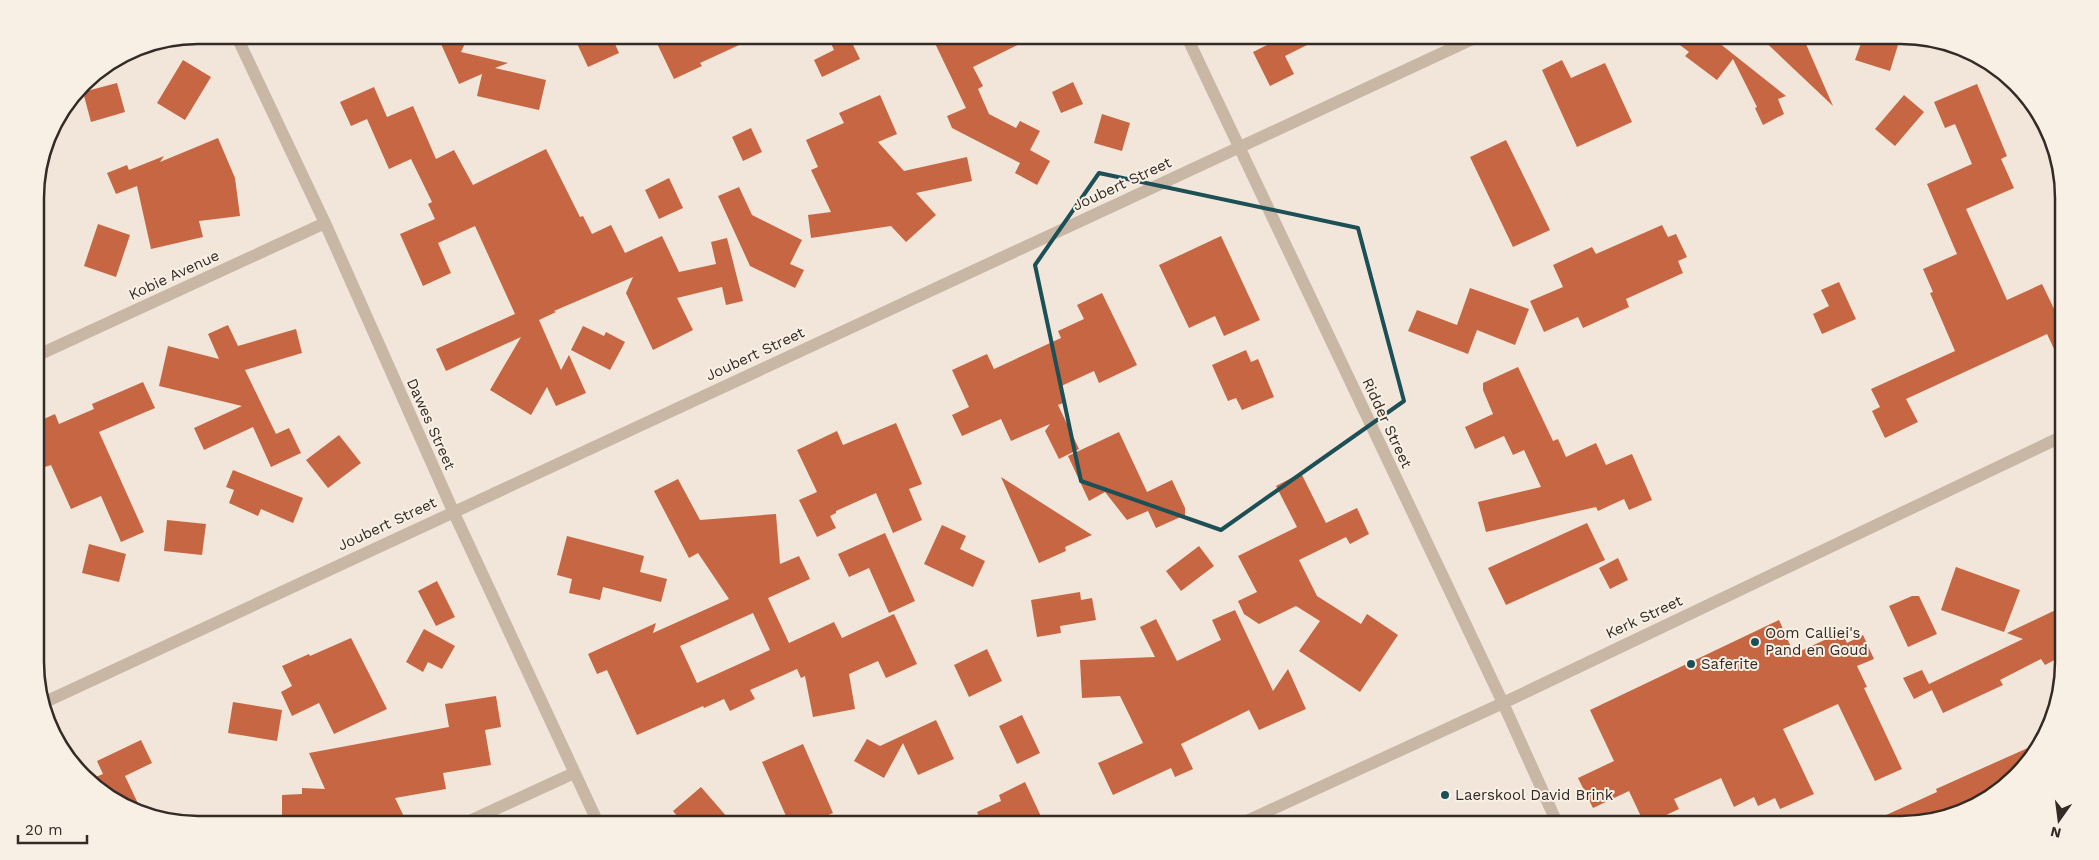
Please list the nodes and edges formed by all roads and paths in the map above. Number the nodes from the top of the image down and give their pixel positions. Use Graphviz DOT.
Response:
graph roads {
  1 [pos="240,44"];
  2 [pos="1190,44"];
  3 [pos="1462,44"];
  4 [pos="1238,148"];
  5 [pos="325,223"];
  6 [pos="44,352"];
  7 [pos="2055,440"];
  8 [pos="453,512"];
  9 [pos="49,700"];
  10 [pos="1503,703"];
  11 [pos="574,773"];
  12 [pos="481,816"];
  13 [pos="595,816"];
  14 [pos="1258,816"];
  15 [pos="1554,816"];
  1 -- 5 [label="street, Dawes Street"];
  2 -- 4 [label="street, Ridder Street"];
  3 -- 4 [label="street, Joubert Street"];
  4 -- 8 [label="street, Joubert Street"];
  4 -- 10 [label="street, Ridder Street"];
  5 -- 6 [label="street, Kobie Avenue"];
  5 -- 8 [label="street, Dawes Street"];
  7 -- 10 [label="street, Kerk Street"];
  8 -- 9 [label="street, Joubert Street"];
  8 -- 11 [label="street, Dawes Street"];
  10 -- 14 [label="street, Kerk Street"];
  10 -- 15 [label="street, Ridder Street"];
  11 -- 12 [label="street"];
  11 -- 13 [label="street, Dawes Street"];
}
